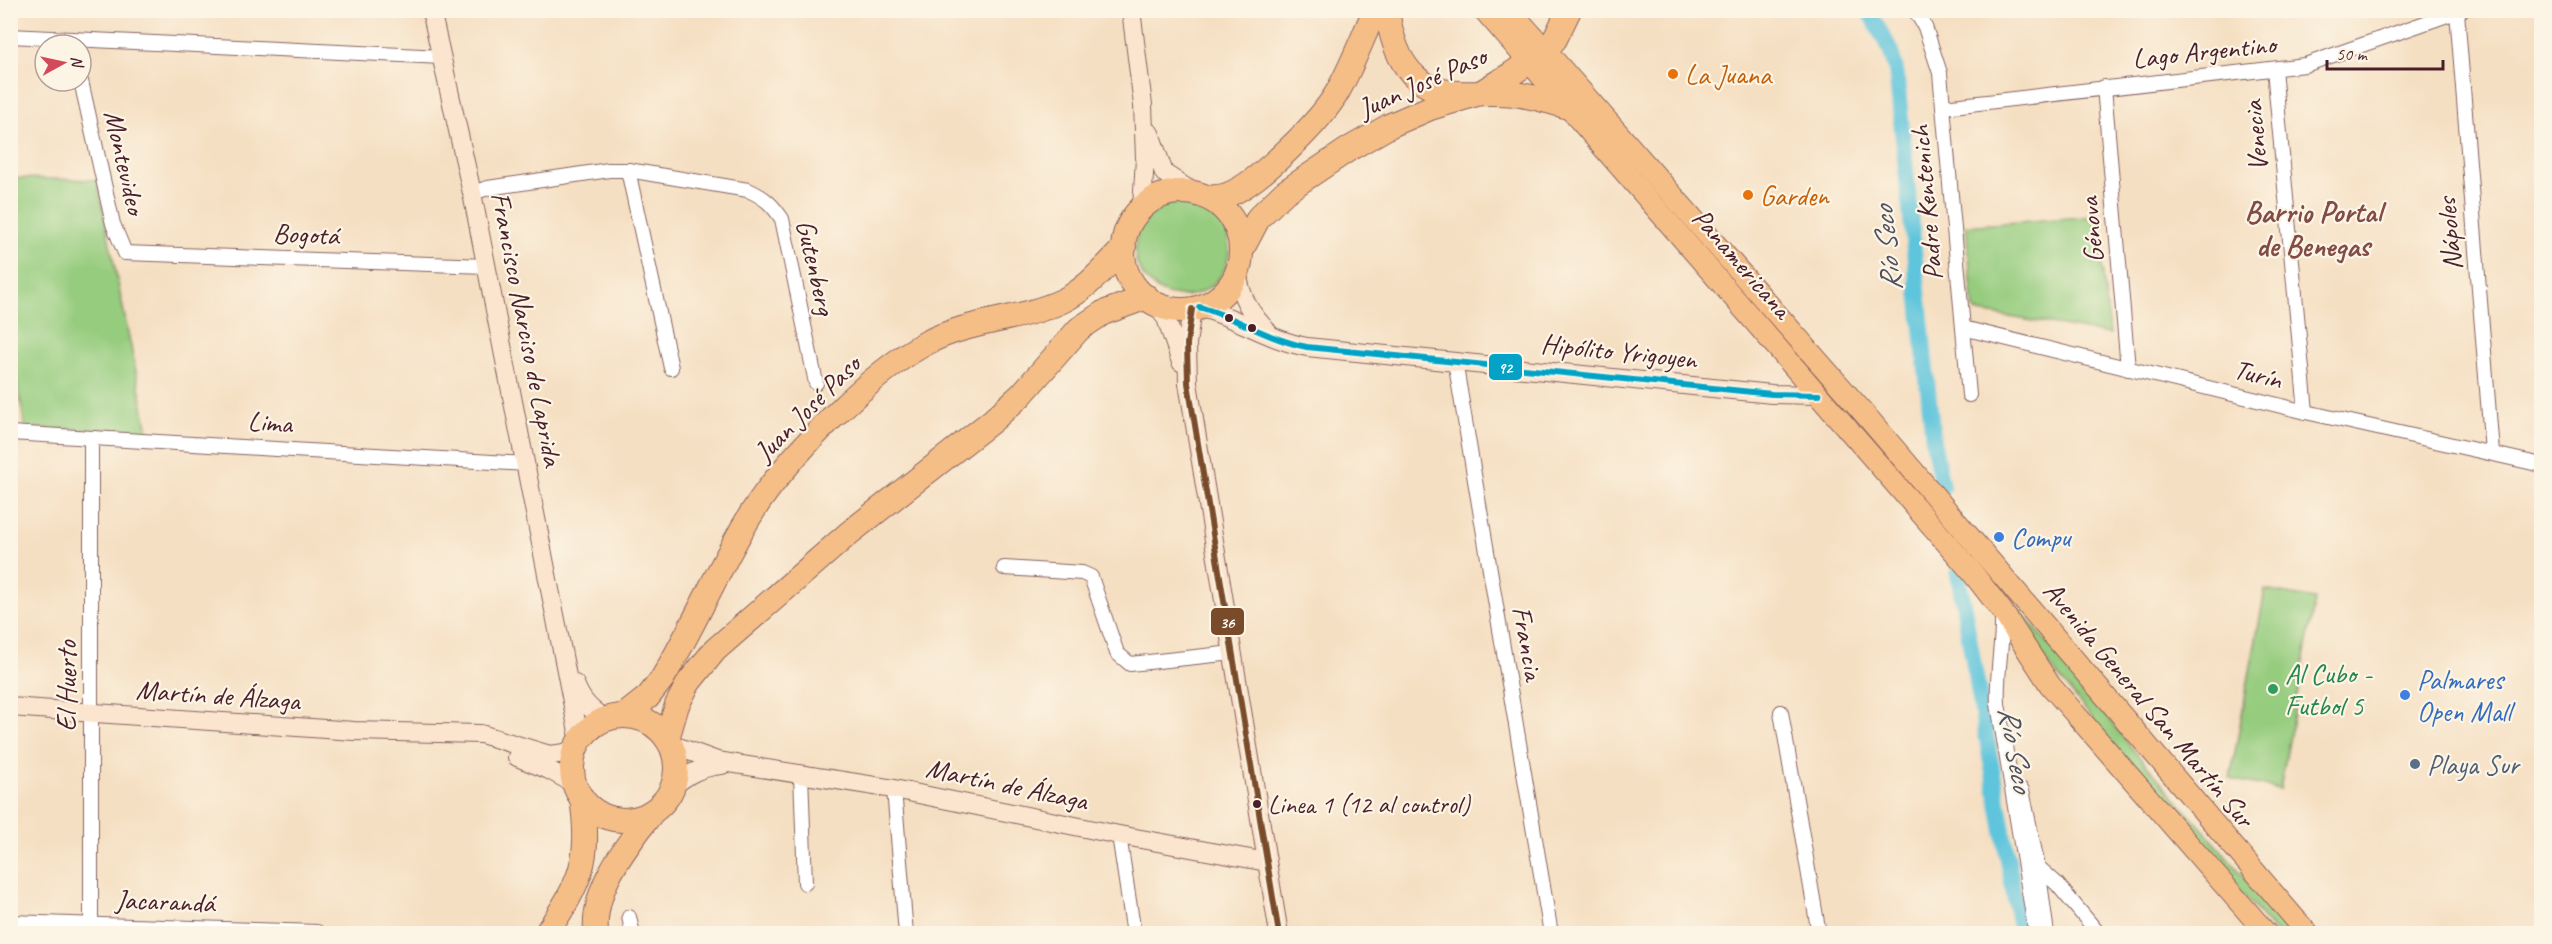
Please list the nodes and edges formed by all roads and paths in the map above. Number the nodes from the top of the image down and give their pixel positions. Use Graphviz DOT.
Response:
graph roads {
  1 [pos="431,10"];
  2 [pos="1131,10"];
  3 [pos="1375,10"];
  4 [pos="1387,10"];
  5 [pos="1484,10"];
  6 [pos="1510,10"];
  7 [pos="1569,10"];
  8 [pos="1915,10"];
  9 [pos="2459,11"];
  10 [pos="10,36"];
  11 [pos="33,38"];
  12 [pos="93,43"];
  13 [pos="1538,56"];
  14 [pos="442,57"];
  15 [pos="2274,69"];
  16 [pos="2104,87"];
  17 [pos="84,93"];
  18 [pos="1480,93"];
  19 [pos="1143,105"];
  20 [pos="1569,107"];
  21 [pos="1944,107"];
  22 [pos="628,170"];
  23 [pos="472,193"];
  24 [pos="1201,196"];
  25 [pos="1142,208"];
  26 [pos="1124,248"];
  27 [pos="125,252"];
  28 [pos="1239,261"];
  29 [pos="486,266"];
  30 [pos="1150,299"];
  31 [pos="1195,308"];
  32 [pos="1963,328"];
  33 [pos="1273,338"];
  34 [pos="1455,361"];
  35 [pos="671,368"];
  36 [pos="2128,369"];
  37 [pos="816,383"];
  38 [pos="1188,383"];
  39 [pos="1819,394"];
  40 [pos="1970,395"];
  41 [pos="2306,412"];
  42 [pos="10,433"];
  43 [pos="91,438"];
  44 [pos="2492,452"];
  45 [pos="527,464"];
  46 [pos="2541,465"];
  47 [pos="1942,505"];
  48 [pos="1955,553"];
  49 [pos="1004,568"];
  50 [pos="2002,611"];
  51 [pos="1233,653"];
  52 [pos="565,660"];
  53 [pos="1998,704"];
  54 [pos="10,707"];
  55 [pos="575,712"];
  56 [pos="1781,712"];
  57 [pos="92,713"];
  58 [pos="616,717"];
  59 [pos="422,733"];
  60 [pos="668,742"];
  61 [pos="579,744"];
  62 [pos="544,754"];
  63 [pos="735,764"];
  64 [pos="801,774"];
  65 [pos="672,787"];
  66 [pos="894,789"];
  67 [pos="578,791"];
  68 [pos="654,809"];
  69 [pos="1119,835"];
  70 [pos="1267,862"];
  71 [pos="2038,867"];
  72 [pos="805,883"];
  73 [pos="629,917"];
  74 [pos="10,922"];
  75 [pos="91,929"];
  76 [pos="317,932"];
  77 [pos="546,933"];
  78 [pos="596,933"];
  79 [pos="633,933"];
  80 [pos="906,933"];
  81 [pos="1134,933"];
  82 [pos="1279,933"];
  83 [pos="1551,933"];
  84 [pos="1819,933"];
  85 [pos="2036,933"];
  86 [pos="2048,933"];
  87 [pos="2099,933"];
  88 [pos="2267,933"];
  89 [pos="2308,933"];
  1 -- 14 [label="street, Francisco Narciso de Laprida"];
  2 -- 19 [label="street"];
  3 -- 24 [label="highway, Juan José Paso"];
  4 -- 18 [label="highway"];
  5 -- 13 [label="main road, Panamericana"];
  6 -- 13 [label="main road, Panamericana"];
  7 -- 13 [label="highway, Juan José Paso"];
  8 -- 21 [label="street, Padre Kentenich"];
  9 -- 15 [label="street, Lago Argentino"];
  9 -- 44 [label="street, Nápoles"];
  10 -- 11 [label="street"];
  12 -- 14 [label="street"];
  13 -- 18 [label="highway, Juan José Paso"];
  13 -- 20 [label="main road, Panamericana"];
  13 -- 47 [label="main road, Panamericana"];
  14 -- 23 [label="street, Francisco Narciso de Laprida"];
  15 -- 16 [label="street, Lago Argentino"];
  15 -- 41 [label="street, Venecia"];
  16 -- 21 [label="street, Lago Argentino"];
  16 -- 36 [label="street, Génova"];
  17 -- 27 [label="street, Montevideo"];
  18 -- 20 [label="highway"];
  18 -- 28 [label="highway, Juan José Paso"];
  19 -- 24 [label="street"];
  19 -- 25 [label="street"];
  20 -- 39 [label="main road, Panamericana"];
  21 -- 32 [label="street, Padre Kentenich"];
  22 -- 23 [label="street, Gutenberg"];
  22 -- 35 [label="street"];
  22 -- 37 [label="street, Gutenberg"];
  23 -- 29 [label="street, Francisco Narciso de Laprida"];
  24 -- 25 [label="highway"];
  24 -- 28 [label="highway"];
  25 -- 26 [label="highway"];
  26 -- 30 [label="highway"];
  26 -- 58 [label="highway, Juan José Paso"];
  27 -- 29 [label="street, Bogotá"];
  28 -- 31 [label="highway"];
  28 -- 33 [label="street"];
  29 -- 45 [label="street, Francisco Narciso de Laprida"];
  30 -- 31 [label="highway"];
  30 -- 38 [label="street"];
  30 -- 60 [label="highway"];
  31 -- 33 [label="street, Hipólito Yrigoyen"];
  31 -- 38 [label="street"];
  32 -- 36 [label="street, Turín"];
  32 -- 40 [label="street, Padre Kentenich"];
  33 -- 34 [label="street, Hipólito Yrigoyen"];
  34 -- 39 [label="street, Hipólito Yrigoyen"];
  34 -- 83 [label="street, Francia"];
  36 -- 41 [label="street, Turín"];
  38 -- 51 [label="street"];
  39 -- 48 [label="main road, Panamericana"];
  41 -- 44 [label="street, Turín"];
  42 -- 43 [label="street, Lima"];
  43 -- 45 [label="street, Lima"];
  43 -- 57 [label="street, El Huerto"];
  44 -- 46 [label="street, Turín"];
  45 -- 52 [label="street, Francisco Narciso de Laprida"];
  47 -- 89 [label="main road, Avenida General San Martín Sur"];
  48 -- 50 [label="main road, Avenida General San Martín Sur"];
  49 -- 51 [label="street"];
  50 -- 53 [label="street"];
  50 -- 88 [label="main road, Avenida General San Martín Sur"];
  51 -- 70 [label="street"];
  52 -- 55 [label="street, Francisco Narciso de Laprida"];
  52 -- 58 [label="street, Francisco Narciso de Laprida"];
  53 -- 71 [label="street"];
  53 -- 85 [label="street"];
  54 -- 57 [label="street, Martín de Álzaga"];
  55 -- 61 [label="street, Francisco Narciso de Laprida"];
  55 -- 62 [label="street"];
  56 -- 84 [label="street"];
  57 -- 59 [label="street, Martín de Álzaga"];
  57 -- 75 [label="street, El Huerto"];
  58 -- 60 [label="highway"];
  58 -- 61 [label="highway, Juan José Paso"];
  59 -- 62 [label="street, Martín de Álzaga"];
  59 -- 67 [label="street, Martín de Álzaga"];
  60 -- 63 [label="street, Martín de Álzaga"];
  60 -- 65 [label="highway"];
  61 -- 62 [label="street, Martín de Álzaga"];
  61 -- 67 [label="highway"];
  63 -- 64 [label="street, Martín de Álzaga"];
  63 -- 65 [label="street, Martín de Álzaga"];
  64 -- 66 [label="street, Martín de Álzaga"];
  64 -- 72 [label="street"];
  65 -- 68 [label="highway"];
  66 -- 69 [label="street, Martín de Álzaga"];
  66 -- 80 [label="street"];
  67 -- 68 [label="highway"];
  67 -- 77 [label="highway"];
  68 -- 78 [label="highway"];
  69 -- 70 [label="street, Martín de Álzaga"];
  69 -- 81 [label="street"];
  70 -- 82 [label="street"];
  71 -- 86 [label="street"];
  71 -- 87 [label="street"];
  73 -- 79 [label="street"];
  74 -- 75 [label="street, Jacarandá"];
  75 -- 76 [label="street, Jacarandá"];
}
